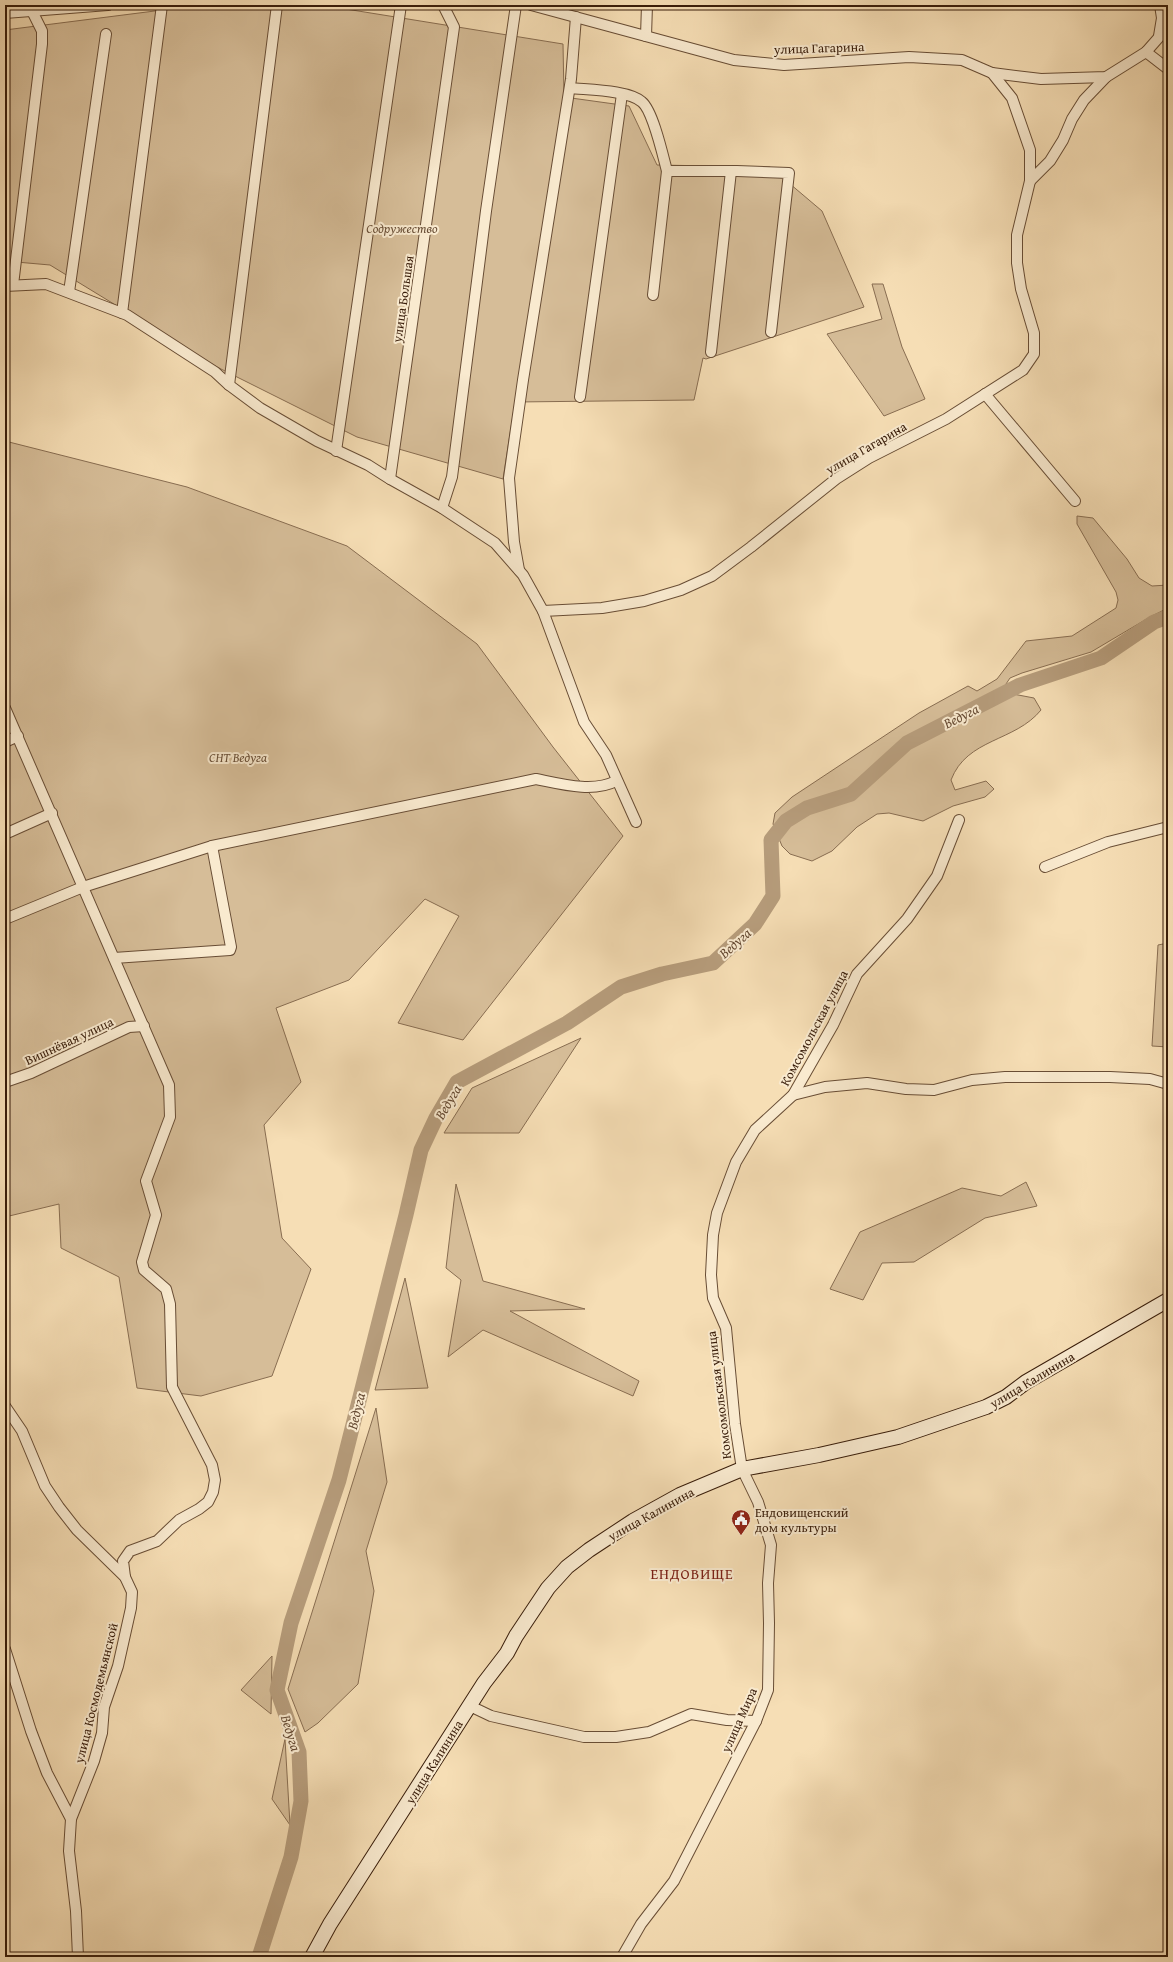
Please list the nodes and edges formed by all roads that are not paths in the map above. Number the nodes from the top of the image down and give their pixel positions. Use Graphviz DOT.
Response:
graph roads {
  1 [pos="108,5"];
  2 [pos="162,5"];
  3 [pos="277,5"];
  4 [pos="401,5"];
  5 [pos="443,5"];
  6 [pos="516,5"];
  7 [pos="531,5"];
  8 [pos="647,5"];
  9 [pos="1160,5"];
  10 [pos="32,11"];
  11 [pos="573,12"];
  12 [pos="5,13"];
  13 [pos="1168,27"];
  14 [pos="106,34"];
  15 [pos="646,36"];
  16 [pos="1159,36"];
  17 [pos="1146,52"];
  18 [pos="1168,69"];
  19 [pos="992,73"];
  20 [pos="1106,78"];
  21 [pos="570,88"];
  22 [pos="622,94"];
  23 [pos="667,171"];
  24 [pos="731,171"];
  25 [pos="1030,181"];
  26 [pos="9,285"];
  27 [pos="69,292"];
  28 [pos="653,295"];
  29 [pos="122,313"];
  30 [pos="770,332"];
  31 [pos="711,352"];
  32 [pos="229,385"];
  33 [pos="985,394"];
  34 [pos="580,397"];
  35 [pos="336,451"];
  36 [pos="390,479"];
  37 [pos="1075,502"];
  38 [pos="442,508"];
  39 [pos="519,570"];
  40 [pos="543,611"];
  41 [pos="5,708"];
  42 [pos="18,736"];
  43 [pos="5,742"];
  44 [pos="616,781"];
  45 [pos="52,813"];
  46 [pos="960,820"];
  47 [pos="636,822"];
  48 [pos="1168,827"];
  49 [pos="5,834"];
  50 [pos="212,846"];
  51 [pos="1045,867"];
  52 [pos="83,887"];
  53 [pos="5,918"];
  54 [pos="114,958"];
  55 [pos="144,1026"];
  56 [pos="5,1082"];
  57 [pos="1168,1084"];
  58 [pos="794,1095"];
  59 [pos="1168,1300"];
  60 [pos="5,1406"];
  61 [pos="742,1469"];
  62 [pos="124,1577"];
  63 [pos="5,1649"];
  64 [pos="470,1706"];
  65 [pos="756,1722"];
  66 [pos="71,1819"];
  67 [pos="78,1957"];
  68 [pos="312,1957"];
  69 [pos="622,1957"];
  1 -- 10 [label="street"];
  2 -- 29 [label="street"];
  3 -- 32 [label="street"];
  4 -- 35 [label="street"];
  5 -- 36 [label="street, улица Большая"];
  6 -- 38 [label="street"];
  7 -- 11 [label="street, улица Гагарина"];
  8 -- 15 [label="street"];
  9 -- 16 [label="street"];
  10 -- 12 [label="street"];
  10 -- 26 [label="street"];
  11 -- 15 [label="street, улица Гагарина"];
  11 -- 21 [label="street"];
  13 -- 16 [label="street"];
  14 -- 27 [label="street"];
  15 -- 19 [label="street, улица Гагарина"];
  16 -- 17 [label="street"];
  17 -- 18 [label="street"];
  17 -- 20 [label="street"];
  19 -- 20 [label="street, улица Гагарина"];
  19 -- 25 [label="street, улица Гагарина"];
  20 -- 25 [label="street"];
  21 -- 22 [label="street"];
  21 -- 39 [label="street"];
  22 -- 23 [label="street"];
  22 -- 34 [label="street"];
  23 -- 24 [label="street"];
  23 -- 28 [label="street"];
  24 -- 30 [label="street"];
  24 -- 31 [label="street"];
  25 -- 33 [label="street, улица Гагарина"];
  26 -- 27 [label="street"];
  27 -- 29 [label="street"];
  29 -- 32 [label="street"];
  32 -- 35 [label="street"];
  33 -- 37 [label="street"];
  33 -- 40 [label="street, улица Гагарина"];
  35 -- 36 [label="street"];
  36 -- 38 [label="street"];
  38 -- 39 [label="street"];
  39 -- 40 [label="street"];
  40 -- 44 [label="street"];
  41 -- 42 [label="street"];
  42 -- 43 [label="street"];
  42 -- 45 [label="street"];
  44 -- 47 [label="street"];
  44 -- 50 [label="street"];
  45 -- 49 [label="street"];
  45 -- 52 [label="street"];
  46 -- 58 [label="street, Комсомольская улица"];
  48 -- 51 [label="street"];
  50 -- 52 [label="street"];
  50 -- 54 [label="street"];
  52 -- 53 [label="street"];
  52 -- 54 [label="street"];
  54 -- 55 [label="street"];
  55 -- 56 [label="street, Вишнёвая улица"];
  55 -- 62 [label="street"];
  57 -- 58 [label="street"];
  58 -- 61 [label="street, Комсомольская улица"];
  59 -- 61 [label="street, улица Калинина"];
  60 -- 62 [label="street"];
  61 -- 64 [label="street, улица Калинина"];
  61 -- 65 [label="street, улица Мира"];
  62 -- 66 [label="street, улица Космодемьянской"];
  63 -- 66 [label="street"];
  64 -- 65 [label="street"];
  64 -- 68 [label="street, улица Калинина"];
  65 -- 69 [label="street, улица Мира"];
  66 -- 67 [label="street, улица Космодемьянской"];
}
